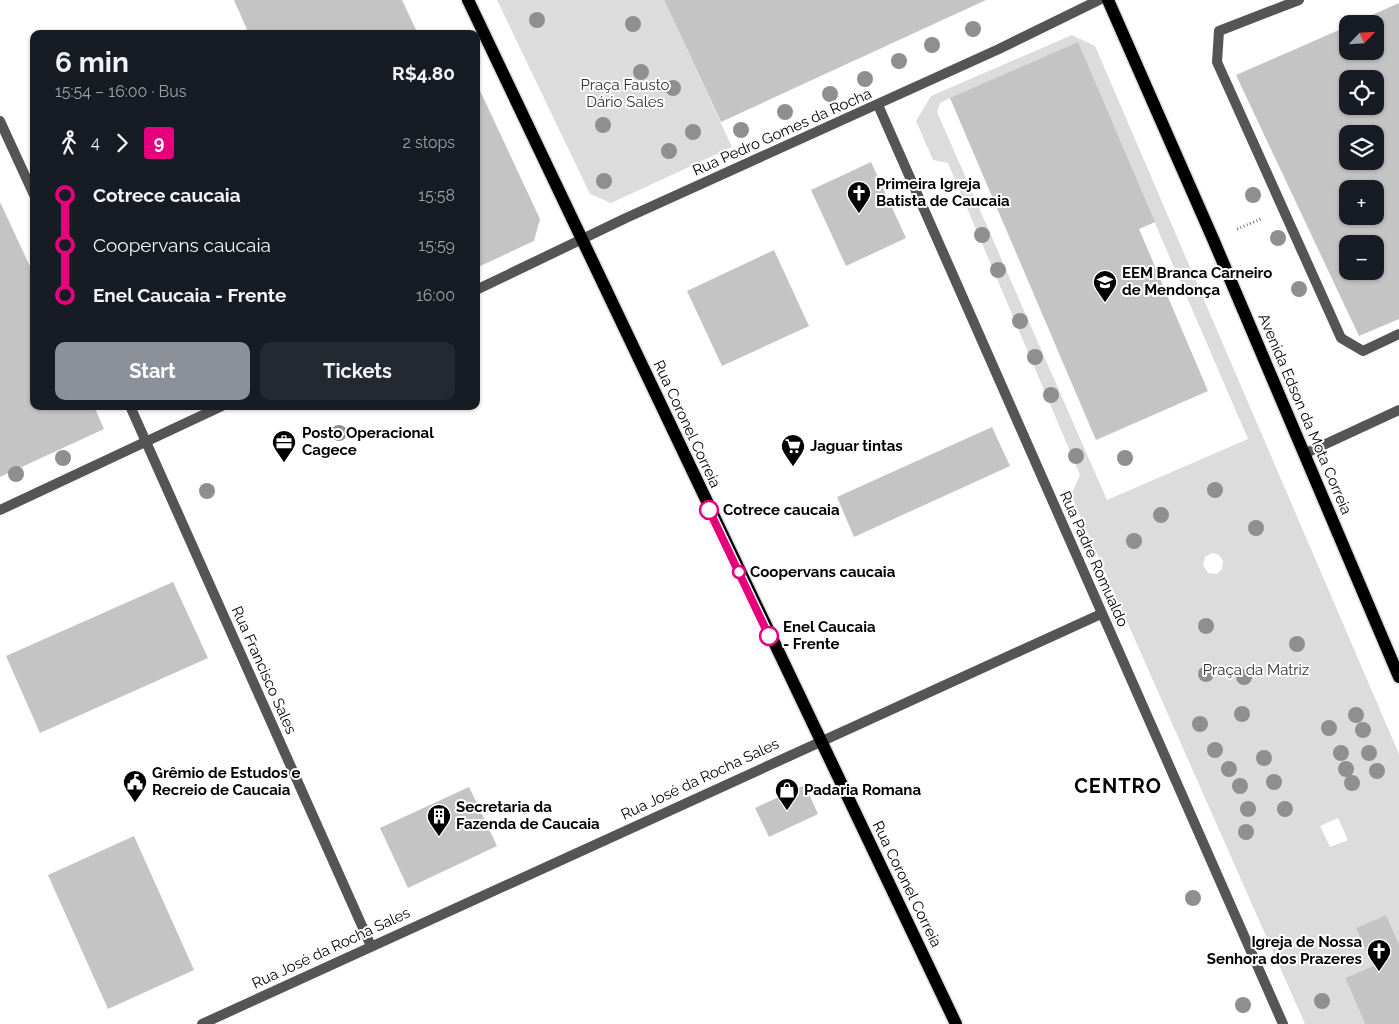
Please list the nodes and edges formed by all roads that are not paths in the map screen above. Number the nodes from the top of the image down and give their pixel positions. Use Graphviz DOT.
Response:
graph roads {
  1 [pos="468,0"];
  2 [pos="1099,0"];
  3 [pos="1108,0"];
  4 [pos="1299,0"];
  5 [pos="878,105"];
  6 [pos="0,121"];
  7 [pos="30,186"];
  8 [pos="581,240"];
  9 [pos="480,288"];
  10 [pos="1399,334"];
  11 [pos="132,410"];
  12 [pos="213,410"];
  13 [pos="1399,410"];
  14 [pos="146,441"];
  15 [pos="1304,454"];
  16 [pos="0,510"];
  17 [pos="1101,614"];
  18 [pos="1399,677"];
  19 [pos="820,740"];
  20 [pos="371,946"];
  21 [pos="202,1024"];
  22 [pos="956,1024"];
  23 [pos="1283,1024"];
  1 -- 8 [label="main road, Rua Coronel Correia"];
  2 -- 5 [label="street, Rua Pedro Gomes da Rocha"];
  3 -- 15 [label="main road, Avenida Edson da Mota Correia"];
  4 -- 10 [label="street"];
  5 -- 8 [label="street, Rua Pedro Gomes da Rocha"];
  5 -- 17 [label="street, Rua Padre Romualdo"];
  6 -- 7 [label="street"];
  8 -- 9 [label="street, Rua Pedro Gomes da Rocha"];
  8 -- 19 [label="main road, Rua Coronel Correia"];
  11 -- 14 [label="street, Rua Francisco Sales"];
  12 -- 14 [label="street"];
  13 -- 15 [label="street"];
  14 -- 16 [label="street"];
  14 -- 20 [label="street, Rua Francisco Sales"];
  15 -- 18 [label="main road, Avenida Edson da Mota Correia"];
  17 -- 19 [label="street, Rua José da Rocha Sales"];
  17 -- 23 [label="street, Rua Padre Romualdo"];
  19 -- 20 [label="street, Rua José da Rocha Sales"];
  19 -- 22 [label="main road, Rua Coronel Correia"];
  20 -- 21 [label="street, Rua José da Rocha Sales"];
}
